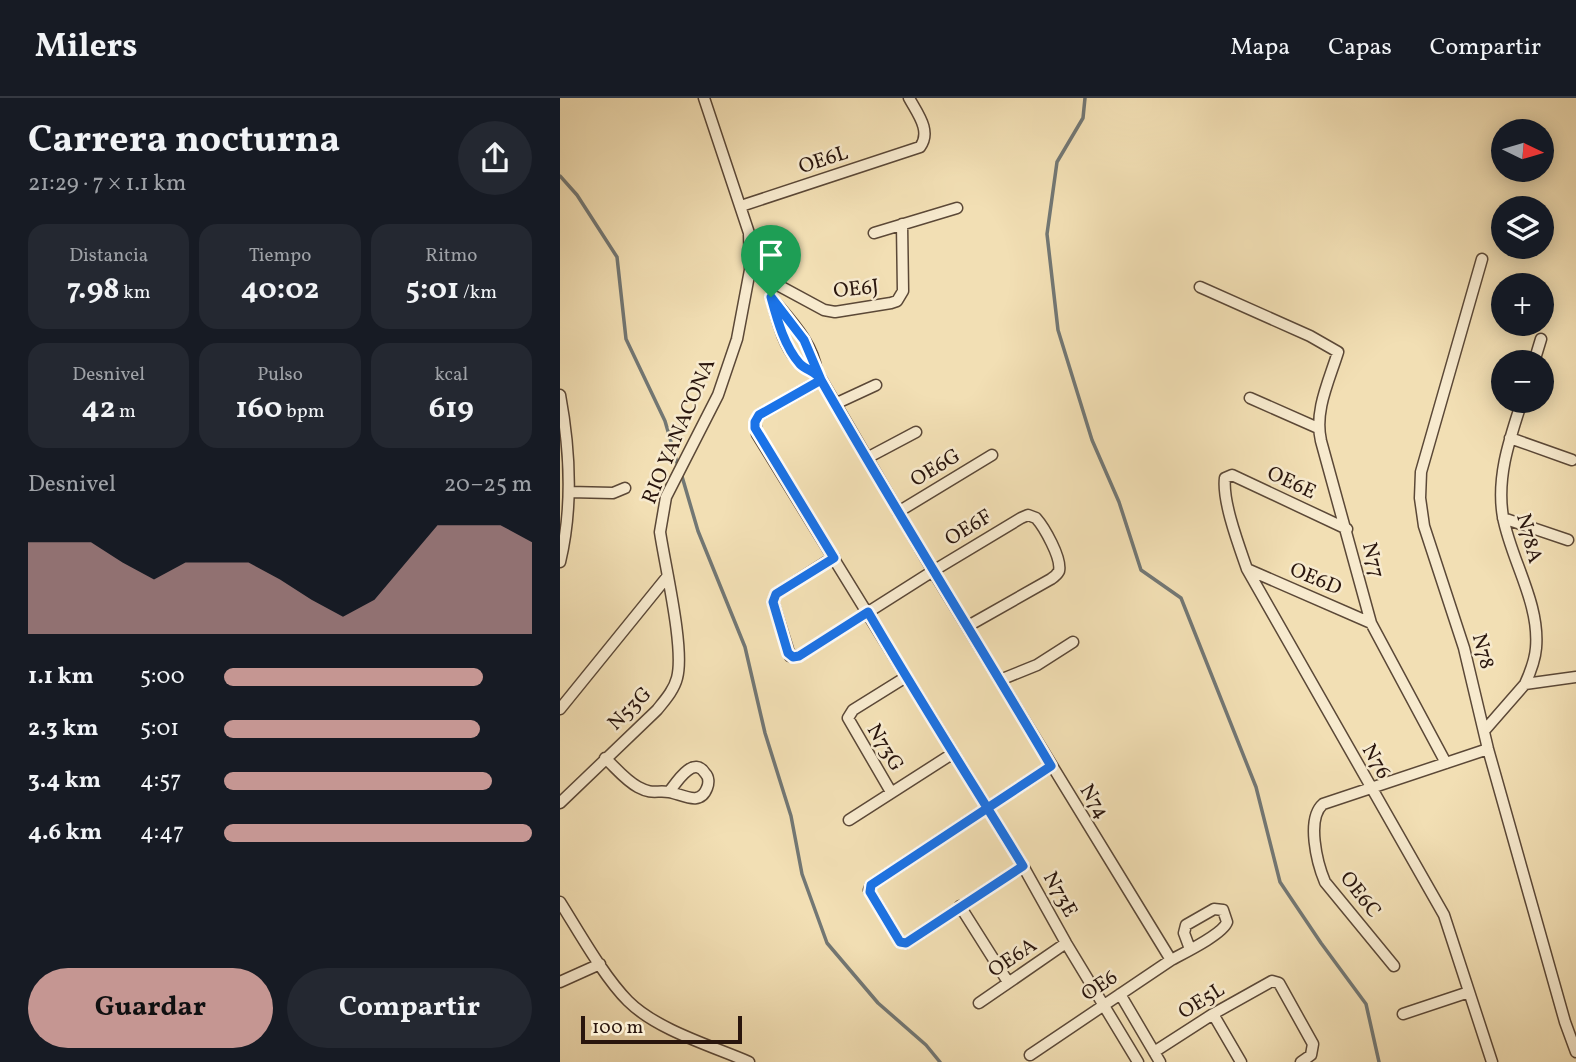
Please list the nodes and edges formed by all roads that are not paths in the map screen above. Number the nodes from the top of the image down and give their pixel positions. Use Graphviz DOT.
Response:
graph roads {
  1 [pos="704,98"];
  2 [pos="909,98"];
  3 [pos="741,206"];
  4 [pos="957,208"];
  5 [pos="902,225"];
  6 [pos="874,233"];
  7 [pos="1482,259"];
  8 [pos="750,271"];
  9 [pos="767,280"];
  10 [pos="1200,286"];
  11 [pos="771,297"];
  12 [pos="1541,339"];
  13 [pos="1538,350"];
  14 [pos="819,376"];
  15 [pos="876,385"];
  16 [pos="560,394"];
  17 [pos="1250,398"];
  18 [pos="835,404"];
  19 [pos="1518,413"];
  20 [pos="1318,428"];
  21 [pos="916,432"];
  22 [pos="1510,438"];
  23 [pos="992,455"];
  24 [pos="867,458"];
  25 [pos="1572,460"];
  26 [pos="1224,482"];
  27 [pos="625,488"];
  28 [pos="569,492"];
  29 [pos="898,512"];
  30 [pos="1503,518"];
  31 [pos="1347,529"];
  32 [pos="1568,540"];
  33 [pos="834,558"];
  34 [pos="560,562"];
  35 [pos="1247,569"];
  36 [pos="933,571"];
  37 [pos="667,577"];
  38 [pos="868,612"];
  39 [pos="1371,623"];
  40 [pos="968,626"];
  41 [pos="1073,642"];
  42 [pos="906,677"];
  43 [pos="1576,677"];
  44 [pos="1000,680"];
  45 [pos="1525,684"];
  46 [pos="560,709"];
  47 [pos="1485,731"];
  48 [pos="1488,749"];
  49 [pos="952,754"];
  50 [pos="605,758"];
  51 [pos="1446,763"];
  52 [pos="1051,766"];
  53 [pos="1371,789"];
  54 [pos="670,792"];
  55 [pos="891,792"];
  56 [pos="560,803"];
  57 [pos="987,807"];
  58 [pos="849,820"];
  59 [pos="1023,866"];
  60 [pos="560,902"];
  61 [pos="960,906"];
  62 [pos="1066,943"];
  63 [pos="1190,949"];
  64 [pos="1171,960"];
  65 [pos="600,964"];
  66 [pos="1394,966"];
  67 [pos="560,982"];
  68 [pos="1008,982"];
  69 [pos="1469,992"];
  70 [pos="1120,994"];
  71 [pos="979,1003"];
  72 [pos="1103,1005"];
  73 [pos="1213,1014"];
  74 [pos="1403,1014"];
  75 [pos="1576,1052"];
  76 [pos="1030,1055"];
  77 [pos="1157,1057"];
  78 [pos="749,1062"];
  79 [pos="1138,1062"];
  80 [pos="1241,1062"];
  81 [pos="1301,1062"];
  82 [pos="1492,1062"];
  1 -- 3 [label="street, RIO YANACONA"];
  2 -- 3 [label="street, OE6L"];
  3 -- 8 [label="street, RIO YANACONA"];
  4 -- 5 [label="street"];
  5 -- 6 [label="street"];
  5 -- 9 [label="street, OE6J"];
  7 -- 47 [label="street, N78"];
  8 -- 9 [label="street, OE6J"];
  8 -- 37 [label="street, RIO YANACONA"];
  9 -- 11 [label="street"];
  10 -- 20 [label="street, N77"];
  11 -- 14 [label="street"];
  11 -- 14 [label="street"];
  12 -- 13 [label="street"];
  14 -- 18 [label="street, N74"];
  14 -- 33 [label="street, N73E"];
  15 -- 18 [label="street"];
  16 -- 28 [label="street"];
  17 -- 20 [label="street"];
  18 -- 24 [label="street, N74"];
  19 -- 22 [label="street, N78A"];
  20 -- 31 [label="street, N77"];
  21 -- 24 [label="street"];
  22 -- 25 [label="street"];
  22 -- 30 [label="street, N78A"];
  23 -- 29 [label="street, OE6G"];
  24 -- 29 [label="street, N74"];
  26 -- 31 [label="street, OE6E"];
  26 -- 35 [label="street, N76"];
  27 -- 28 [label="street"];
  28 -- 34 [label="street"];
  29 -- 36 [label="street, N74"];
  30 -- 32 [label="street"];
  30 -- 45 [label="street, N78A"];
  31 -- 39 [label="street, N77"];
  33 -- 38 [label="street, N73E"];
  33 -- 38 [label="street, OE6F"];
  35 -- 39 [label="street, OE6D"];
  35 -- 53 [label="street, N76"];
  36 -- 38 [label="street, OE6F"];
  36 -- 40 [label="street, N74"];
  36 -- 40 [label="street, OE6F"];
  37 -- 46 [label="street"];
  37 -- 50 [label="street, N53G"];
  38 -- 42 [label="street, N73E"];
  39 -- 51 [label="street, N77"];
  40 -- 44 [label="street, N74"];
  41 -- 44 [label="street"];
  42 -- 49 [label="street, N73E"];
  42 -- 55 [label="street, N73G"];
  43 -- 45 [label="street"];
  44 -- 52 [label="street, N74"];
  45 -- 47 [label="street"];
  47 -- 48 [label="street, N78"];
  48 -- 51 [label="street, OE6C"];
  48 -- 75 [label="street, N78"];
  49 -- 55 [label="street"];
  49 -- 57 [label="street, N73E"];
  50 -- 54 [label="street"];
  50 -- 56 [label="street, N53G"];
  51 -- 53 [label="street, OE6C"];
  52 -- 57 [label="street"];
  52 -- 64 [label="street, N74"];
  53 -- 66 [label="street, OE6C"];
  53 -- 69 [label="street, N76"];
  55 -- 58 [label="street"];
  57 -- 59 [label="street, N73E"];
  57 -- 61 [label="street"];
  59 -- 61 [label="street"];
  59 -- 62 [label="street, N73E"];
  60 -- 65 [label="street"];
  61 -- 68 [label="street"];
  62 -- 68 [label="street, OE6A"];
  62 -- 72 [label="street, N73E"];
  63 -- 64 [label="street, OE6"];
  64 -- 70 [label="street, OE6"];
  65 -- 67 [label="street"];
  65 -- 78 [label="street"];
  68 -- 71 [label="street, OE6A"];
  69 -- 74 [label="street"];
  69 -- 82 [label="street, N76"];
  70 -- 72 [label="street, OE6"];
  70 -- 77 [label="street"];
  72 -- 76 [label="street, OE6"];
  72 -- 79 [label="street, N73E"];
  73 -- 77 [label="street, OE5L"];
  73 -- 80 [label="street"];
  73 -- 81 [label="street, OE5L"];
}
